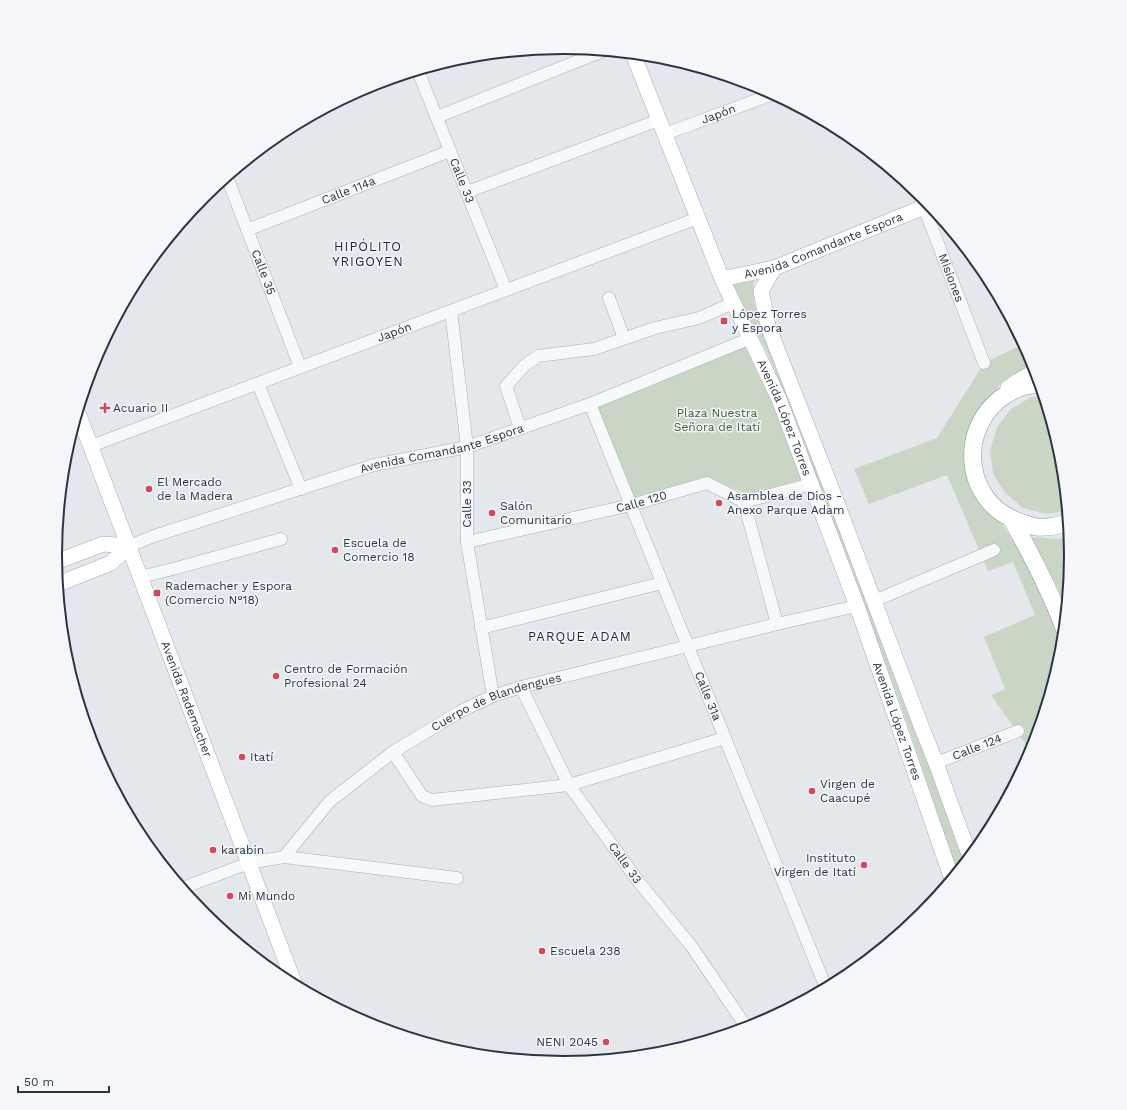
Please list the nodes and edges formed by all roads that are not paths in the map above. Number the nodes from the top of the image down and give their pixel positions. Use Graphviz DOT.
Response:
graph roads {
  1 [pos="593,55"];
  2 [pos="635,59"];
  3 [pos="420,75"];
  4 [pos="765,97"];
  5 [pos="437,117"];
  6 [pos="659,120"];
  7 [pos="665,134"];
  8 [pos="450,151"];
  9 [pos="229,182"];
  10 [pos="467,192"];
  11 [pos="924,207"];
  12 [pos="924,208"];
  13 [pos="698,218"];
  14 [pos="247,230"];
  15 [pos="774,268"];
  16 [pos="722,279"];
  17 [pos="506,290"];
  18 [pos="608,298"];
  19 [pos="733,303"];
  20 [pos="451,311"];
  21 [pos="624,338"];
  22 [pos="751,338"];
  23 [pos="984,363"];
  24 [pos="300,367"];
  25 [pos="1030,374"];
  26 [pos="258,384"];
  27 [pos="1035,385"];
  28 [pos="997,402"];
  29 [pos="590,404"];
  30 [pos="81,421"];
  31 [pos="520,428"];
  32 [pos="91,446"];
  33 [pos="467,447"];
  34 [pos="811,484"];
  35 [pos="301,489"];
  36 [pos="744,502"];
  37 [pos="631,505"];
  38 [pos="1012,520"];
  39 [pos="1063,524"];
  40 [pos="281,539"];
  41 [pos="467,542"];
  42 [pos="129,546"];
  43 [pos="994,550"];
  44 [pos="62,560"];
  45 [pos="140,577"];
  46 [pos="64,582"];
  47 [pos="662,583"];
  48 [pos="874,601"];
  49 [pos="857,606"];
  50 [pos="1060,618"];
  51 [pos="777,624"];
  52 [pos="481,628"];
  53 [pos="688,646"];
  54 [pos="521,687"];
  55 [pos="493,696"];
  56 [pos="1018,731"];
  57 [pos="725,738"];
  58 [pos="393,752"];
  59 [pos="936,763"];
  60 [pos="569,785"];
  61 [pos="968,851"];
  62 [pos="284,856"];
  63 [pos="249,863"];
  64 [pos="950,873"];
  65 [pos="457,878"];
  66 [pos="188,886"];
  67 [pos="292,976"];
  68 [pos="824,983"];
  69 [pos="743,1022"];
  1 -- 5 [label="street"];
  2 -- 6 [label="main road, Avenida López Torres"];
  3 -- 5 [label="street, Calle 33"];
  4 -- 7 [label="street, Japón"];
  5 -- 8 [label="street, Calle 33"];
  6 -- 7 [label="main road, Avenida López Torres"];
  6 -- 10 [label="street"];
  7 -- 13 [label="main road, Avenida López Torres"];
  8 -- 10 [label="street, Calle 33"];
  8 -- 14 [label="street, Calle 114a"];
  9 -- 14 [label="street, Calle 35"];
  10 -- 17 [label="street, Calle 33"];
  11 -- 15 [label="main road, Avenida Comandante Espora"];
  12 -- 23 [label="street, Misiones"];
  13 -- 16 [label="main road, Avenida López Torres"];
  13 -- 17 [label="street, Japón"];
  14 -- 24 [label="street, Calle 35"];
  15 -- 16 [label="main road, Avenida Comandante Espora"];
  15 -- 48 [label="main road, Avenida López Torres"];
  16 -- 19 [label="main road, Avenida López Torres"];
  17 -- 20 [label="street, Japón"];
  18 -- 21 [label="street"];
  19 -- 21 [label="street"];
  19 -- 22 [label="main road, Avenida López Torres"];
  20 -- 24 [label="street, Japón"];
  20 -- 33 [label="street, Calle 33"];
  21 -- 31 [label="street"];
  22 -- 29 [label="street, Avenida Comandante Espora"];
  22 -- 34 [label="main road, Avenida López Torres"];
  24 -- 26 [label="street, Japón"];
  25 -- 28 [label="main road"];
  26 -- 32 [label="street, Japón"];
  26 -- 35 [label="street"];
  27 -- 28 [label="highway"];
  28 -- 38 [label="highway"];
  29 -- 31 [label="street, Avenida Comandante Espora"];
  29 -- 37 [label="street, Calle 31a"];
  30 -- 32 [label="main road, Avenida Rademacher"];
  31 -- 33 [label="street, Avenida Comandante Espora"];
  32 -- 42 [label="main road, Avenida Rademacher"];
  33 -- 35 [label="street, Avenida Comandante Espora"];
  33 -- 41 [label="street, Calle 33"];
  34 -- 36 [label="street"];
  34 -- 49 [label="main road, Avenida López Torres"];
  35 -- 42 [label="street, Avenida Comandante Espora"];
  36 -- 37 [label="street, Calle 120"];
  36 -- 51 [label="street"];
  37 -- 41 [label="street, Calle 120"];
  37 -- 47 [label="street, Calle 31a"];
  38 -- 39 [label="highway"];
  38 -- 50 [label="highway"];
  40 -- 45 [label="street"];
  41 -- 52 [label="street, Calle 33"];
  42 -- 44 [label="main road, Avenida Comandante Espora"];
  42 -- 45 [label="main road, Avenida Rademacher"];
  42 -- 46 [label="main road, Avenida Comandante Espora"];
  43 -- 48 [label="street"];
  45 -- 63 [label="main road, Avenida Rademacher"];
  47 -- 52 [label="street"];
  47 -- 53 [label="street, Calle 31a"];
  48 -- 59 [label="main road, Avenida López Torres"];
  49 -- 51 [label="street, Cuerpo de Blandengues"];
  49 -- 64 [label="main road, Avenida López Torres"];
  51 -- 53 [label="street, Cuerpo de Blandengues"];
  52 -- 55 [label="street, Calle 33"];
  53 -- 54 [label="street, Cuerpo de Blandengues"];
  53 -- 57 [label="street, Calle 31a"];
  54 -- 55 [label="street, Cuerpo de Blandengues"];
  54 -- 60 [label="street, Calle 33"];
  55 -- 58 [label="street, Cuerpo de Blandengues"];
  56 -- 59 [label="street, Calle 124"];
  57 -- 60 [label="street"];
  57 -- 68 [label="street, Calle 31a"];
  58 -- 60 [label="street"];
  58 -- 62 [label="street, Cuerpo de Blandengues"];
  59 -- 61 [label="main road, Avenida López Torres"];
  60 -- 69 [label="street, Calle 33"];
  62 -- 63 [label="street"];
  62 -- 65 [label="street"];
  63 -- 66 [label="street"];
  63 -- 67 [label="main road, Avenida Rademacher"];
}
